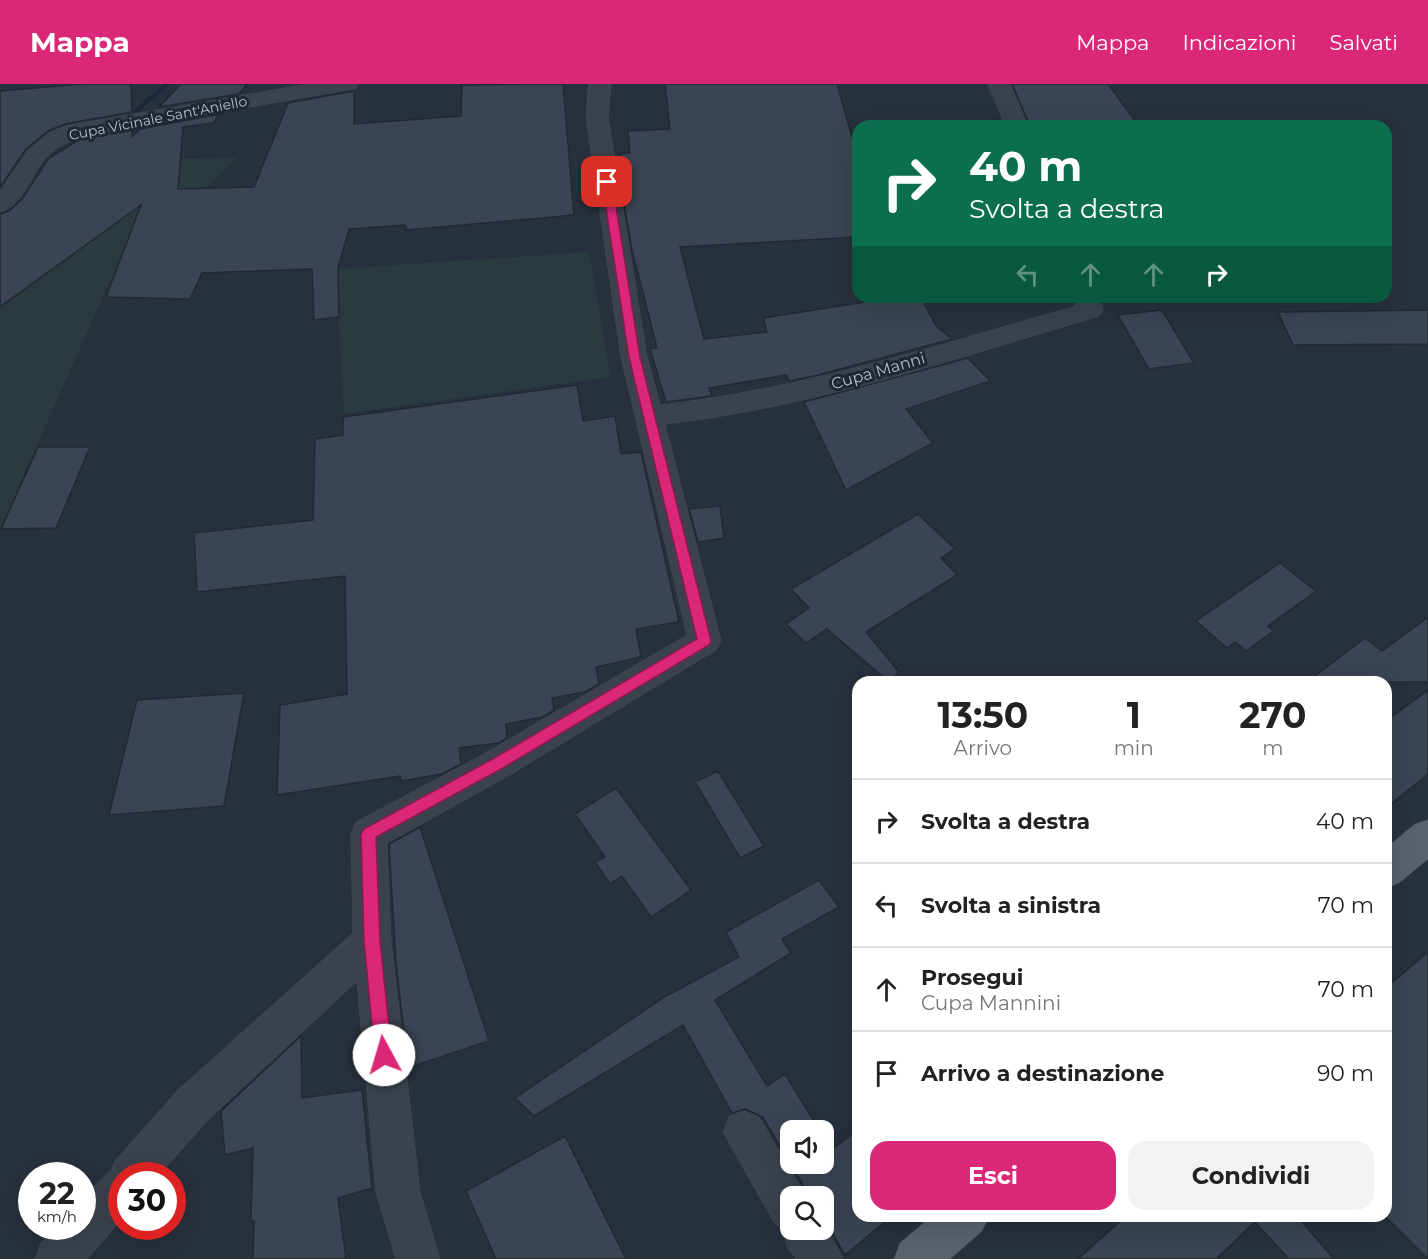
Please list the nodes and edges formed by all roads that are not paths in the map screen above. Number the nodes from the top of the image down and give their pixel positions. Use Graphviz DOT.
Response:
graph roads {
  1 [pos="347,84"];
  2 [pos="600,84"];
  3 [pos="999,84"];
  4 [pos="1014,120"];
  5 [pos="0,205"];
  6 [pos="1088,303"];
  7 [pos="649,416"];
  8 [pos="1428,836"];
  9 [pos="1392,866"];
  10 [pos="372,941"];
  11 [pos="744,1132"];
  12 [pos="142,1162"];
  13 [pos="780,1192"];
  14 [pos="108,1202"];
  15 [pos="960,1222"];
  16 [pos="809,1240"];
  17 [pos="57,1259"];
  18 [pos="418,1259"];
  19 [pos="821,1259"];
  20 [pos="916,1259"];
  1 -- 5 [label="street, Cupa Vicinale Sant'Aniello"];
  2 -- 7 [label="street"];
  3 -- 4 [label="street"];
  6 -- 7 [label="street, Cupa Manni"];
  7 -- 10 [label="street"];
  8 -- 9 [label="main road"];
  10 -- 12 [label="street"];
  10 -- 18 [label="street"];
  11 -- 13 [label="street"];
  14 -- 17 [label="street"];
  15 -- 20 [label="main road"];
  16 -- 19 [label="street"];
}
